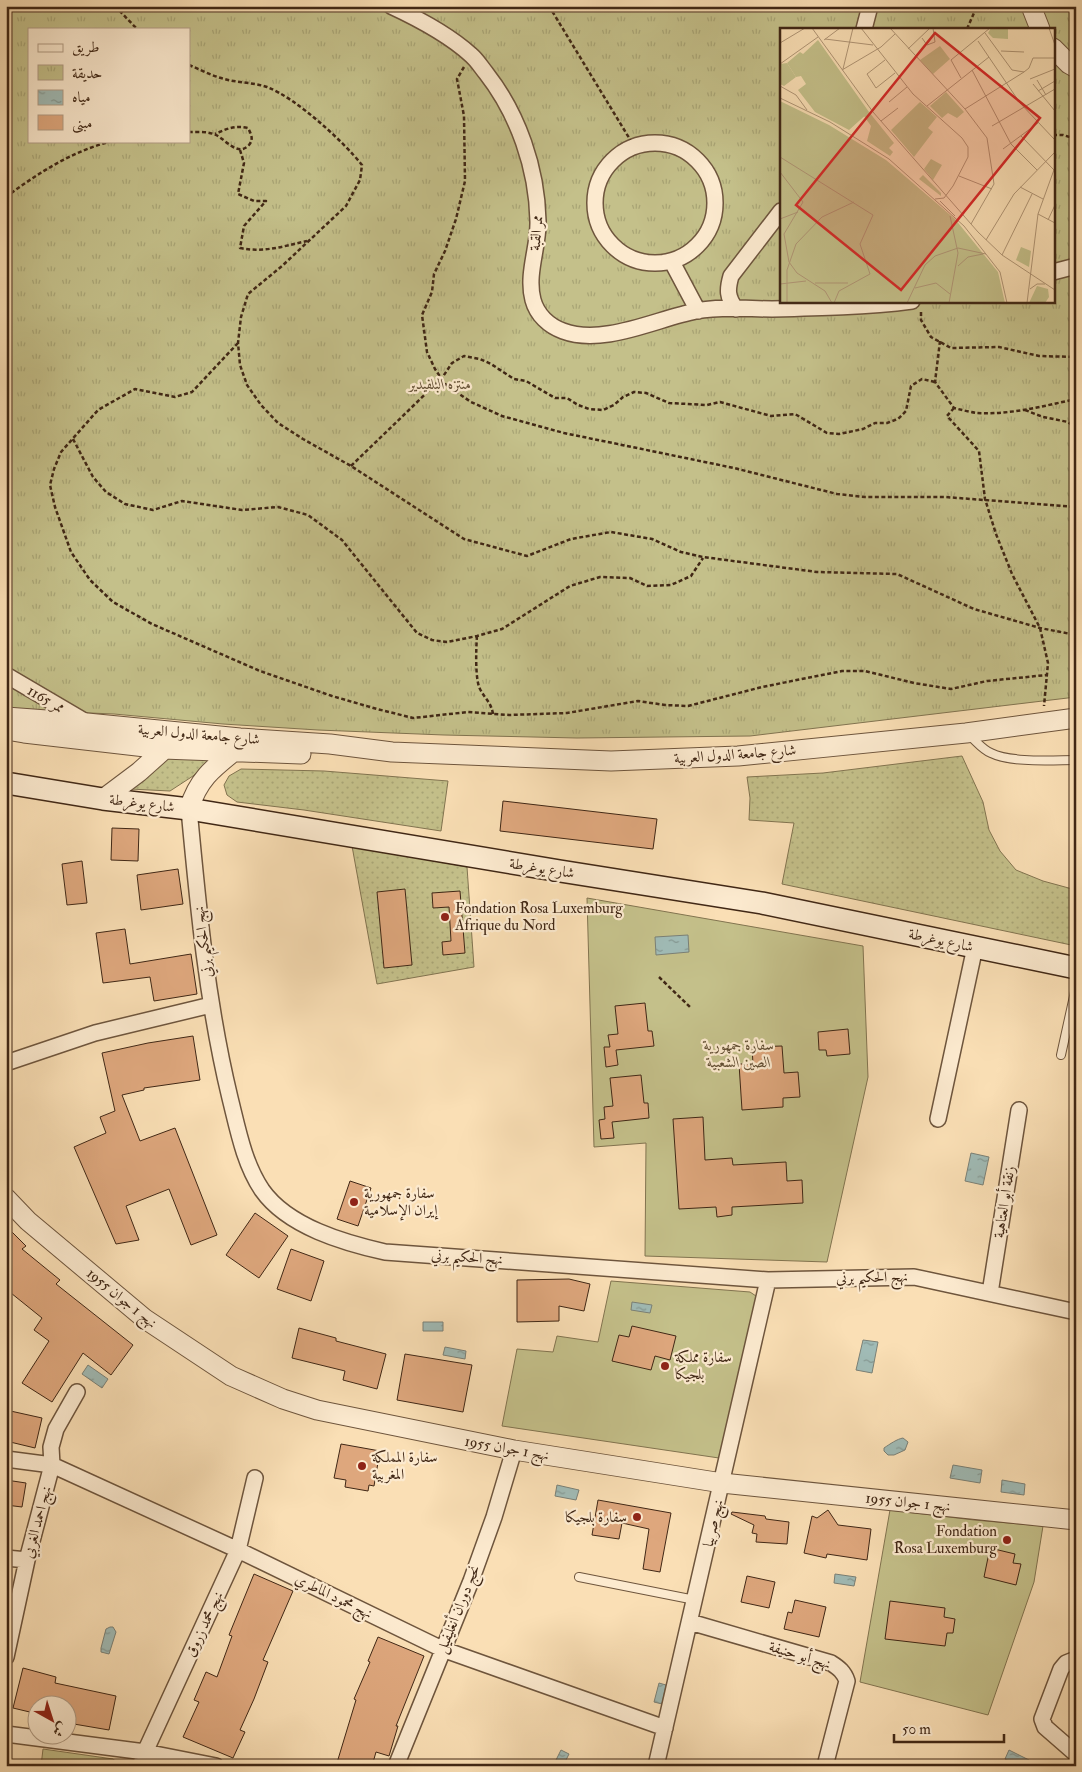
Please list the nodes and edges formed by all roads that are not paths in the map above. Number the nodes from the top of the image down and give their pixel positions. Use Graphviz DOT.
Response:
graph roads {
  1 [pos="390,6"];
  2 [pos="870,6"];
  3 [pos="1031,6"];
  4 [pos="864,28"];
  5 [pos="1040,28"];
  6 [pos="1054,49"];
  7 [pos="1076,68"];
  8 [pos="780,212"];
  9 [pos="672,262"];
  10 [pos="1076,266"];
  11 [pos="1054,272"];
  12 [pos="917,306"];
  13 [pos="736,308"];
  14 [pos="698,310"];
  15 [pos="6,675"];
  16 [pos="6,716"];
  17 [pos="1076,718"];
  18 [pos="87,722"];
  19 [pos="6,730"];
  20 [pos="189,733"];
  21 [pos="966,733"];
  22 [pos="250,739"];
  23 [pos="163,749"];
  24 [pos="233,752"];
  25 [pos="392,752"];
  26 [pos="1076,760"];
  27 [pos="6,783"];
  28 [pos="103,799"];
  29 [pos="189,809"];
  30 [pos="975,947"];
  31 [pos="1076,968"];
  32 [pos="1076,987"];
  33 [pos="211,1005"];
  34 [pos="1061,1055"];
  35 [pos="6,1062"];
  36 [pos="1019,1110"];
  37 [pos="938,1119"];
  38 [pos="6,1198"];
  39 [pos="768,1280"];
  40 [pos="990,1294"];
  41 [pos="1076,1312"];
  42 [pos="77,1392"];
  43 [pos="514,1450"];
  44 [pos="6,1459"];
  45 [pos="52,1464"];
  46 [pos="255,1478"];
  47 [pos="722,1483"];
  48 [pos="1076,1520"];
  49 [pos="238,1550"];
  50 [pos="6,1558"];
  51 [pos="27,1560"];
  52 [pos="579,1577"];
  53 [pos="695,1600"];
  54 [pos="690,1622"];
  55 [pos="442,1649"];
  56 [pos="6,1657"];
  57 [pos="1076,1659"];
  58 [pos="665,1728"];
  59 [pos="6,1734"];
  60 [pos="1076,1754"];
  61 [pos="142,1759"];
  62 [pos="216,1766"];
  63 [pos="396,1766"];
  64 [pos="656,1766"];
  65 [pos="824,1766"];
  1 -- 14 [label="street, ممر القبة"];
  2 -- 4 [label="street"];
  3 -- 5 [label="street"];
  6 -- 7 [label="street"];
  8 -- 13 [label="street"];
  9 -- 9 [label="street"];
  9 -- 14 [label="street"];
  10 -- 11 [label="street"];
  12 -- 13 [label="street, ممر القبة"];
  13 -- 14 [label="street, ممر القبة"];
  15 -- 18 [label="street, ممر 1165"];
  16 -- 18 [label="street, شارع جامعة الدول العربية"];
  17 -- 21 [label="street, شارع جامعة الدول العربية"];
  18 -- 20 [label="street, شارع جامعة الدول العربية"];
  19 -- 23 [label="street, شارع جامعة الدول العربية"];
  20 -- 22 [label="street, شارع جامعة الدول العربية"];
  20 -- 23 [label="street"];
  21 -- 25 [label="street, شارع جامعة الدول العربية"];
  21 -- 26 [label="lane"];
  22 -- 24 [label="street"];
  22 -- 25 [label="street, شارع جامعة الدول العربية"];
  23 -- 24 [label="street, شارع جامعة الدول العربية"];
  23 -- 28 [label="street"];
  24 -- 25 [label="street, شارع جامعة الدول العربية"];
  24 -- 29 [label="street"];
  27 -- 28 [label="main road, شارع يوغرطة"];
  28 -- 29 [label="main road, شارع يوغرطة"];
  29 -- 30 [label="main road, شارع يوغرطة"];
  29 -- 33 [label="street, نهج الحكيم برني"];
  30 -- 31 [label="main road, شارع يوغرطة"];
  30 -- 37 [label="street"];
  32 -- 34 [label="lane"];
  33 -- 35 [label="street"];
  33 -- 39 [label="street, نهج الحكيم برني"];
  36 -- 40 [label="street, زنقة أبو العتاهية"];
  38 -- 43 [label="street, نهج 1 جوان 1955"];
  39 -- 40 [label="street, نهج الحكيم برني"];
  39 -- 47 [label="street, نهج صربيا"];
  40 -- 41 [label="street, نهج الحكيم برني"];
  42 -- 45 [label="street, نهج احمد الغربي"];
  43 -- 47 [label="street, نهج 1 جوان 1955"];
  43 -- 55 [label="street, نحج دوران أنغليفيل"];
  44 -- 45 [label="street, نهج محمود الماطري"];
  45 -- 49 [label="street, نهج محمود الماطري"];
  45 -- 51 [label="street, نهج احمد الغربي"];
  46 -- 49 [label="street, نهج محمد زروق"];
  47 -- 48 [label="street, نهج 1 جوان 1955"];
  47 -- 53 [label="street, نهج صربيا"];
  49 -- 55 [label="street, نهج محمود الماطري"];
  49 -- 61 [label="street, نهج محمد زروق"];
  50 -- 51 [label="street"];
  51 -- 56 [label="street, نهج احمد الغربي"];
  52 -- 53 [label="lane"];
  53 -- 54 [label="street, نهج صربيا"];
  54 -- 58 [label="street, نهج صربيا"];
  54 -- 65 [label="street, نهج أبو حنيفة"];
  55 -- 58 [label="street, نهج محمود الماطري"];
  55 -- 63 [label="street, نحج دوران أنغليفيل"];
  57 -- 60 [label="street"];
  58 -- 64 [label="street, نهج صربيا"];
  59 -- 61 [label="street"];
  61 -- 62 [label="street"];
}
